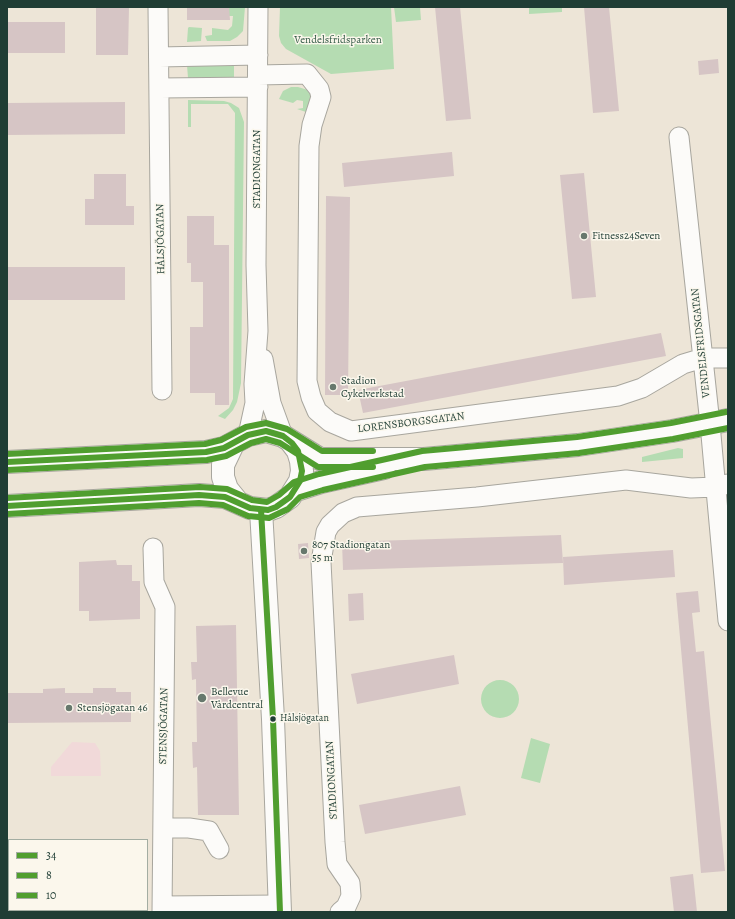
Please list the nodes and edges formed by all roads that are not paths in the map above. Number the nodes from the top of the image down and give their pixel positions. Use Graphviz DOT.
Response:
graph roads {
  1 [pos="158,7"];
  2 [pos="258,7"];
  3 [pos="258,54"];
  4 [pos="158,57"];
  5 [pos="258,81"];
  6 [pos="159,88"];
  7 [pos="679,137"];
  8 [pos="258,332"];
  9 [pos="703,358"];
  10 [pos="728,358"];
  11 [pos="162,390"];
  12 [pos="719,422"];
  13 [pos="240,440"];
  14 [pos="288,440"];
  15 [pos="424,459"];
  16 [pos="7,462"];
  17 [pos="722,486"];
  18 [pos="296,490"];
  19 [pos="236,500"];
  20 [pos="7,506"];
  21 [pos="261,510"];
  22 [pos="153,548"];
  23 [pos="728,622"];
  24 [pos="163,828"];
  25 [pos="219,849"];
  26 [pos="280,908"];
  27 [pos="162,909"];
  28 [pos="340,912"];
  1 -- 4 [label="street, HÅLSJÖGATAN"];
  2 -- 3 [label="street, STADIONGATAN"];
  3 -- 4 [label="street"];
  3 -- 5 [label="street, STADIONGATAN"];
  4 -- 6 [label="street, HÅLSJÖGATAN"];
  5 -- 6 [label="street"];
  5 -- 8 [label="street, STADIONGATAN"];
  5 -- 9 [label="street, LORENSBORGSGATAN"];
  6 -- 11 [label="street, HÅLSJÖGATAN"];
  7 -- 9 [label="street, VENDELSFRIDSGATAN"];
  8 -- 13 [label="street, STADIONGATAN"];
  8 -- 14 [label="street, STADIONGATAN"];
  9 -- 10 [label="street, LORENSBORGSGATAN"];
  9 -- 12 [label="street, VENDELSFRIDSGATAN"];
  12 -- 15 [label="main road"];
  12 -- 17 [label="street, VENDELSFRIDSGATAN"];
  13 -- 14 [label="main road"];
  13 -- 16 [label="main road"];
  13 -- 19 [label="main road"];
  14 -- 15 [label="main road"];
  14 -- 18 [label="main road"];
  15 -- 18 [label="main road"];
  17 -- 23 [label="street, VENDELSFRIDSGATAN"];
  17 -- 28 [label="street, STADIONGATAN"];
  18 -- 21 [label="main road"];
  19 -- 20 [label="main road"];
  19 -- 21 [label="main road"];
  21 -- 26 [label="main road"];
  22 -- 24 [label="street, STENSJÖGATAN"];
  24 -- 25 [label="street"];
  24 -- 27 [label="street, STENSJÖGATAN"];
  26 -- 27 [label="street, STENSJÖGATAN"];
}
